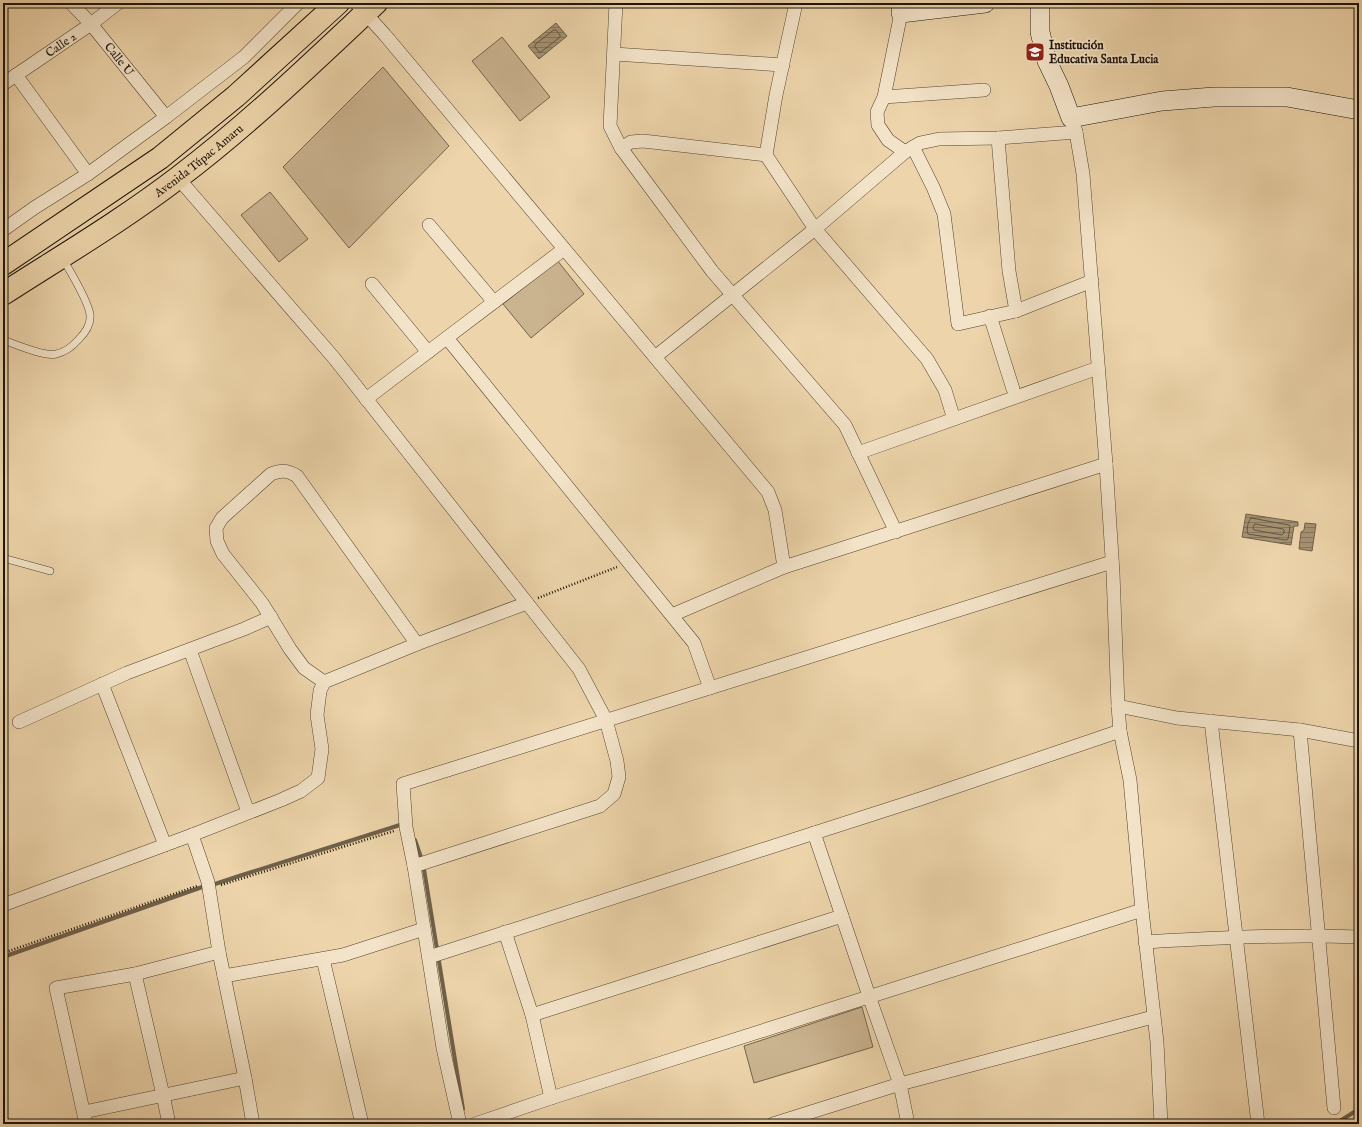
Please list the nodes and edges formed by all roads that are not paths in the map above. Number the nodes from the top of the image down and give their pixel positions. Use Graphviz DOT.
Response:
graph roads {
  1 [pos="71,3"];
  2 [pos="118,3"];
  3 [pos="298,3"];
  4 [pos="338,3"];
  5 [pos="616,3"];
  6 [pos="796,3"];
  7 [pos="985,3"];
  8 [pos="1040,3"];
  9 [pos="366,6"];
  10 [pos="901,8"];
  11 [pos="91,24"];
  12 [pos="614,54"];
  13 [pos="783,65"];
  14 [pos="8,79"];
  15 [pos="984,90"];
  16 [pos="884,96"];
  17 [pos="1359,110"];
  18 [pos="166,117"];
  19 [pos="1074,125"];
  20 [pos="998,138"];
  21 [pos="621,148"];
  22 [pos="909,150"];
  23 [pos="766,155"];
  24 [pos="88,174"];
  25 [pos="178,178"];
  26 [pos="429,225"];
  27 [pos="815,229"];
  28 [pos="3,230"];
  29 [pos="564,249"];
  30 [pos="62,257"];
  31 [pos="3,264"];
  32 [pos="3,269"];
  33 [pos="1092,281"];
  34 [pos="372,284"];
  35 [pos="9,290"];
  36 [pos="732,295"];
  37 [pos="494,302"];
  38 [pos="1016,311"];
  39 [pos="990,316"];
  40 [pos="447,338"];
  41 [pos="3,340"];
  42 [pos="428,352"];
  43 [pos="655,358"];
  44 [pos="1098,368"];
  45 [pos="1013,389"];
  46 [pos="366,399"];
  47 [pos="952,413"];
  48 [pos="858,453"];
  49 [pos="1106,464"];
  50 [pos="896,532"];
  51 [pos="3,558"];
  52 [pos="1112,562"];
  53 [pos="784,567"];
  54 [pos="50,571"];
  55 [pos="527,603"];
  56 [pos="672,615"];
  57 [pos="270,617"];
  58 [pos="416,644"];
  59 [pos="190,650"];
  60 [pos="324,682"];
  61 [pos="102,684"];
  62 [pos="710,688"];
  63 [pos="1118,706"];
  64 [pos="606,720"];
  65 [pos="1211,721"];
  66 [pos="18,722"];
  67 [pos="1300,730"];
  68 [pos="1120,731"];
  69 [pos="1359,741"];
  70 [pos="248,812"];
  71 [pos="814,834"];
  72 [pos="192,835"];
  73 [pos="165,845"];
  74 [pos="414,866"];
  75 [pos="3,905"];
  76 [pos="1142,910"];
  77 [pos="842,916"];
  78 [pos="424,929"];
  79 [pos="505,932"];
  80 [pos="1318,935"];
  81 [pos="1236,937"];
  82 [pos="1359,937"];
  83 [pos="1145,942"];
  84 [pos="219,952"];
  85 [pos="429,957"];
  86 [pos="323,959"];
  87 [pos="135,974"];
  88 [pos="224,976"];
  89 [pos="869,996"];
  90 [pos="532,1015"];
  91 [pos="1153,1017"];
  92 [pos="245,1078"];
  93 [pos="900,1084"];
  94 [pos="163,1095"];
  95 [pos="551,1098"];
  96 [pos="1334,1108"];
  97 [pos="85,1118"];
  98 [pos="169,1124"];
  99 [pos="253,1124"];
  100 [pos="362,1124"];
  101 [pos="460,1124"];
  102 [pos="475,1124"];
  103 [pos="774,1124"];
  104 [pos="908,1124"];
  105 [pos="1161,1124"];
  106 [pos="1258,1124"];
  1 -- 11 [label="street, Calle U"];
  2 -- 11 [label="street, Calle 2"];
  3 -- 18 [label="street"];
  4 -- 31 [label="highway"];
  5 -- 12 [label="street"];
  6 -- 13 [label="street"];
  7 -- 10 [label="street"];
  8 -- 19 [label="street"];
  9 -- 25 [label="highway, Avenida Túpac Amaru"];
  9 -- 29 [label="street"];
  10 -- 16 [label="street"];
  11 -- 14 [label="street, Calle 2"];
  11 -- 18 [label="street, Calle U"];
  12 -- 13 [label="street"];
  12 -- 21 [label="street"];
  13 -- 23 [label="street"];
  14 -- 24 [label="street"];
  15 -- 16 [label="street"];
  16 -- 22 [label="street"];
  17 -- 19 [label="street"];
  18 -- 24 [label="street"];
  19 -- 20 [label="street"];
  19 -- 33 [label="street"];
  20 -- 22 [label="street"];
  20 -- 38 [label="street"];
  21 -- 23 [label="street"];
  21 -- 36 [label="street"];
  22 -- 27 [label="street"];
  22 -- 39 [label="street"];
  23 -- 27 [label="street"];
  24 -- 28 [label="street"];
  25 -- 30 [label="highway, Avenida Túpac Amaru"];
  25 -- 46 [label="street"];
  26 -- 37 [label="street"];
  27 -- 36 [label="street"];
  27 -- 47 [label="street"];
  29 -- 37 [label="street"];
  29 -- 43 [label="street"];
  30 -- 35 [label="highway, Avenida Túpac Amaru"];
  30 -- 41 [label="lane"];
  32 -- 35 [label="street"];
  33 -- 38 [label="street"];
  33 -- 44 [label="street"];
  34 -- 42 [label="street"];
  36 -- 43 [label="street"];
  36 -- 48 [label="street"];
  37 -- 40 [label="street"];
  38 -- 39 [label="street"];
  39 -- 45 [label="street"];
  40 -- 42 [label="street"];
  40 -- 56 [label="street"];
  42 -- 46 [label="street"];
  43 -- 53 [label="street"];
  44 -- 48 [label="street"];
  44 -- 49 [label="street"];
  46 -- 55 [label="street"];
  48 -- 50 [label="street"];
  49 -- 50 [label="street"];
  49 -- 52 [label="street"];
  50 -- 53 [label="street"];
  51 -- 54 [label="lane"];
  52 -- 62 [label="street"];
  52 -- 63 [label="street"];
  53 -- 56 [label="street"];
  55 -- 58 [label="street"];
  55 -- 64 [label="street"];
  56 -- 62 [label="street"];
  57 -- 58 [label="street"];
  57 -- 59 [label="street"];
  57 -- 60 [label="street"];
  58 -- 60 [label="street"];
  59 -- 61 [label="street"];
  59 -- 70 [label="street"];
  60 -- 70 [label="street"];
  61 -- 66 [label="street"];
  61 -- 73 [label="street"];
  62 -- 64 [label="street"];
  63 -- 65 [label="street"];
  63 -- 68 [label="street"];
  64 -- 74 [label="street"];
  64 -- 74 [label="street"];
  65 -- 67 [label="street"];
  65 -- 81 [label="street"];
  67 -- 69 [label="street"];
  67 -- 80 [label="street"];
  68 -- 71 [label="street"];
  68 -- 76 [label="street"];
  70 -- 72 [label="street"];
  71 -- 77 [label="street"];
  71 -- 79 [label="street"];
  72 -- 73 [label="street"];
  72 -- 84 [label="street"];
  73 -- 75 [label="street"];
  74 -- 78 [label="street"];
  76 -- 83 [label="street"];
  76 -- 89 [label="street"];
  77 -- 89 [label="street"];
  77 -- 90 [label="street"];
  78 -- 85 [label="street"];
  78 -- 86 [label="street"];
  79 -- 85 [label="street"];
  79 -- 90 [label="street"];
  80 -- 81 [label="street"];
  80 -- 82 [label="street"];
  80 -- 96 [label="street"];
  81 -- 83 [label="street"];
  81 -- 106 [label="street"];
  83 -- 91 [label="street"];
  84 -- 87 [label="street"];
  84 -- 88 [label="street"];
  85 -- 101 [label="street"];
  86 -- 88 [label="street"];
  86 -- 100 [label="street"];
  87 -- 94 [label="street"];
  87 -- 97 [label="street"];
  88 -- 92 [label="street"];
  89 -- 93 [label="street"];
  89 -- 95 [label="street"];
  90 -- 95 [label="street"];
  91 -- 93 [label="street"];
  91 -- 105 [label="street"];
  92 -- 94 [label="street"];
  92 -- 99 [label="street"];
  93 -- 103 [label="street"];
  93 -- 104 [label="street"];
  94 -- 97 [label="street"];
  94 -- 98 [label="street"];
  95 -- 102 [label="street"];
}
